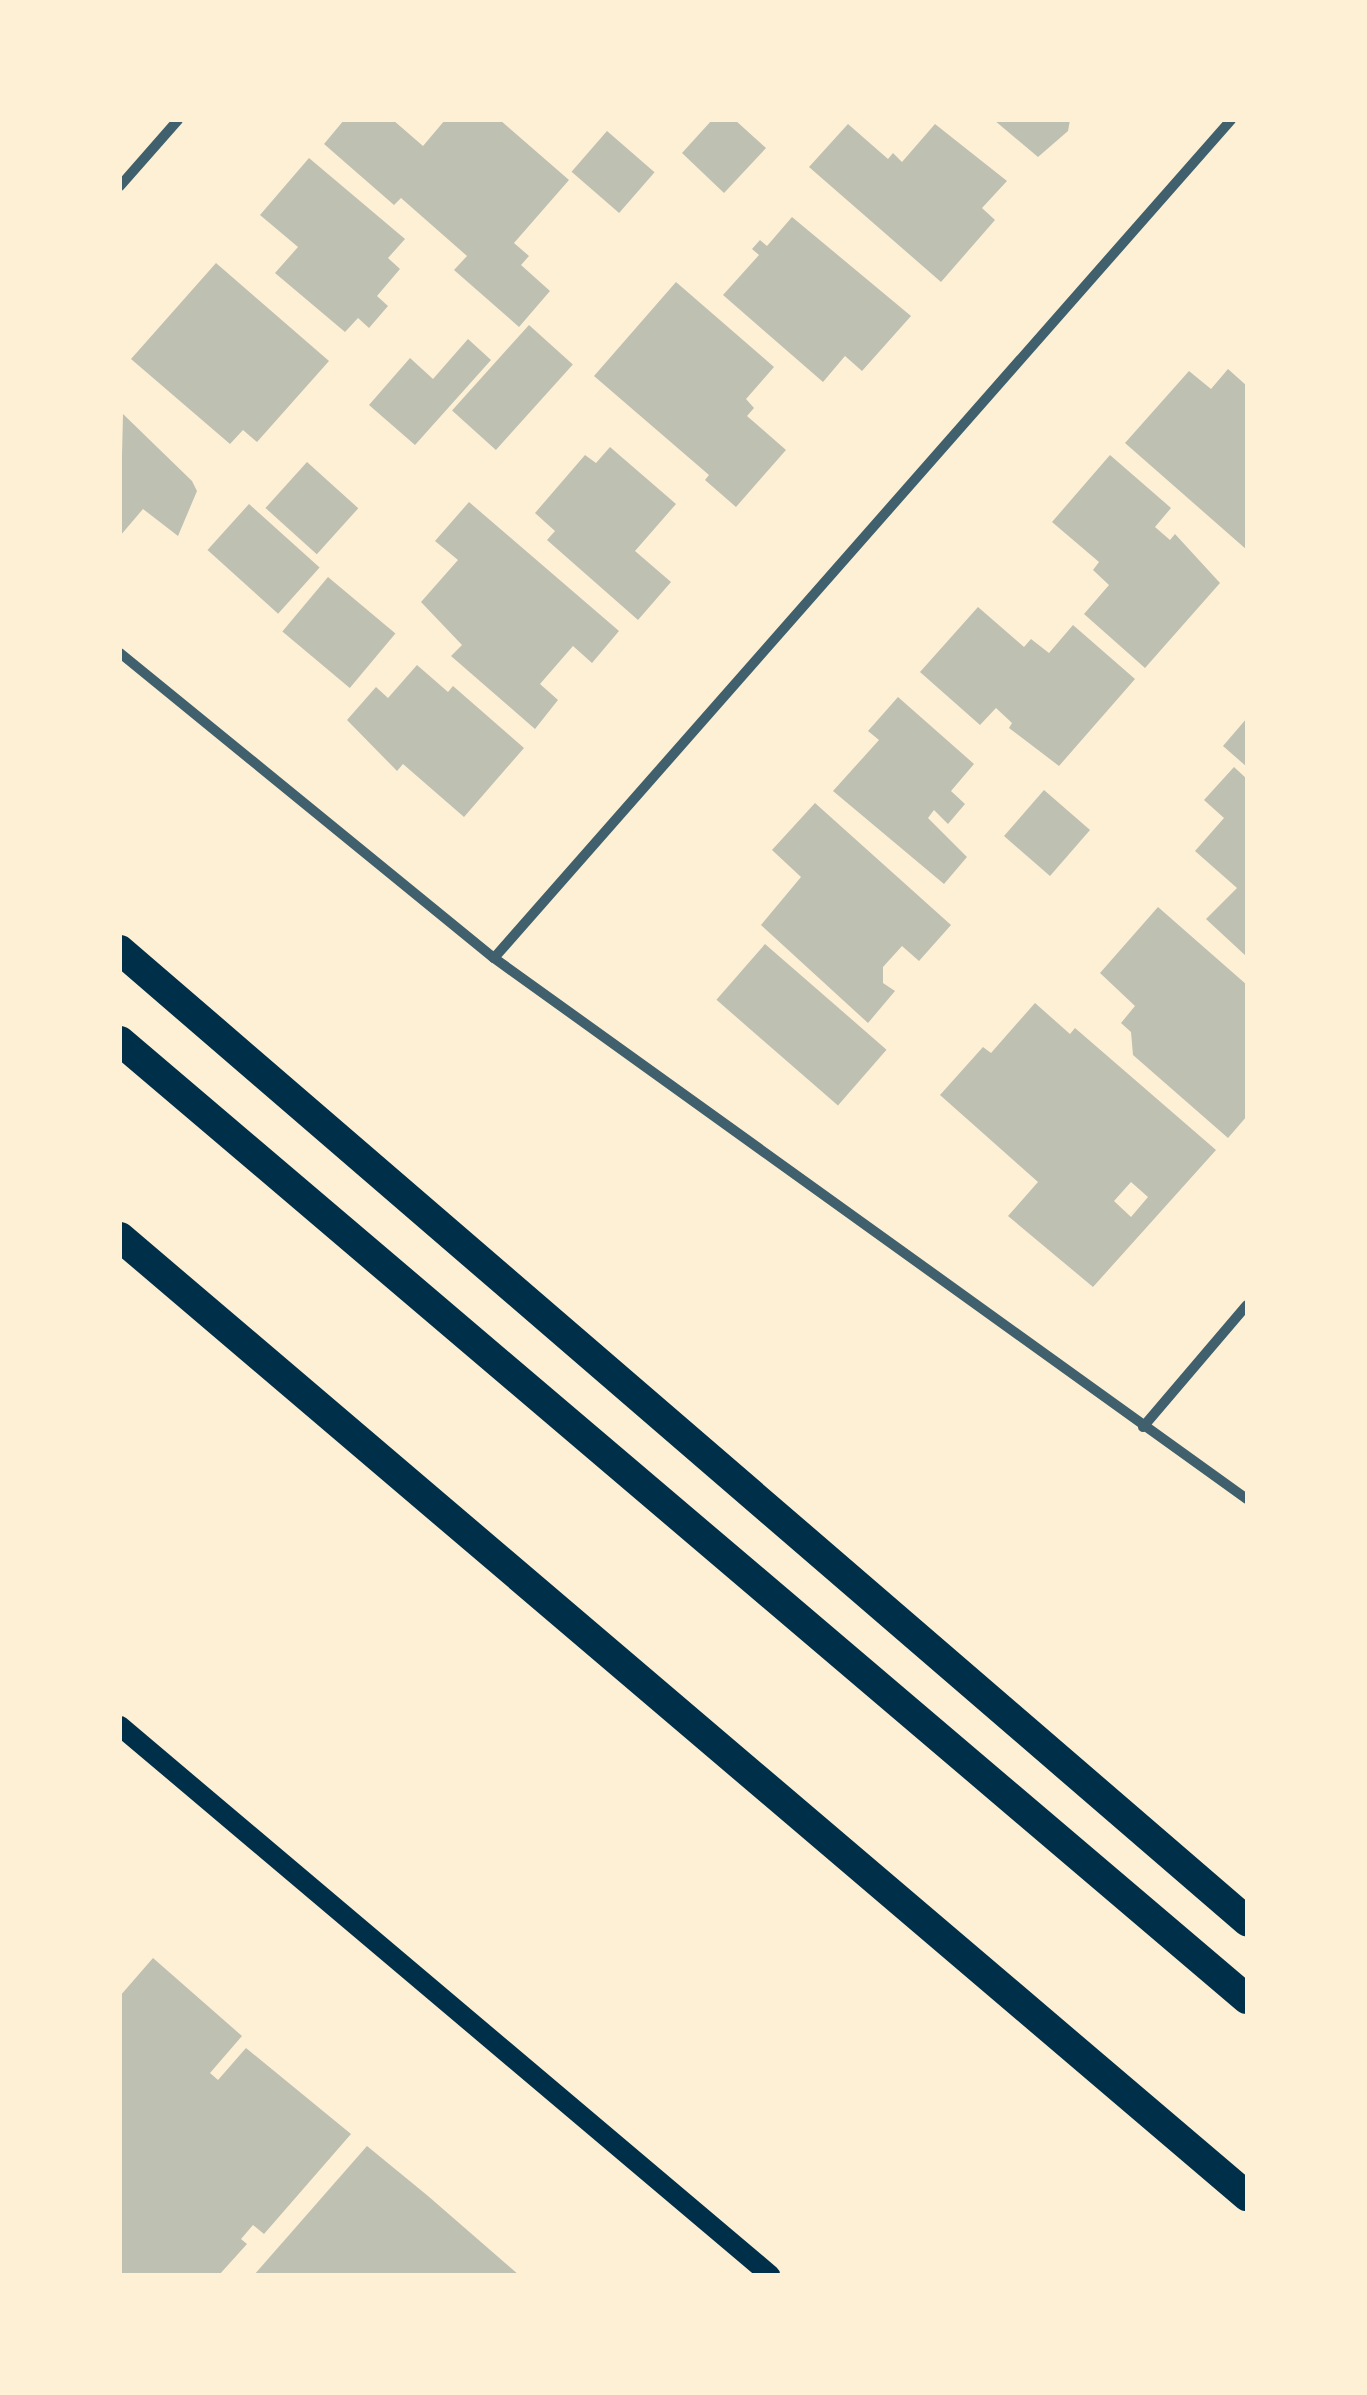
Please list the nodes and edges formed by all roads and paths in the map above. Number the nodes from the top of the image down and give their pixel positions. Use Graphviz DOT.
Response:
graph roads {
  1 [pos="178,120"];
  2 [pos="1232,120"];
  3 [pos="120,186"];
  4 [pos="120,653"];
  5 [pos="120,950"];
  6 [pos="494,958"];
  7 [pos="120,1041"];
  8 [pos="120,1237"];
  9 [pos="1247,1305"];
  10 [pos="1143,1427"];
  11 [pos="1247,1499"];
  12 [pos="120,1726"];
  13 [pos="1247,1921"];
  14 [pos="1247,1998"];
  15 [pos="1247,2196"];
  16 [pos="770,2275"];
  1 -- 3 [label="street"];
  2 -- 6 [label="street"];
  4 -- 6 [label="street"];
  5 -- 13 [label="highway"];
  6 -- 10 [label="street"];
  7 -- 14 [label="highway"];
  8 -- 15 [label="highway"];
  9 -- 10 [label="street"];
  10 -- 11 [label="street"];
  12 -- 16 [label="main road"];
}
